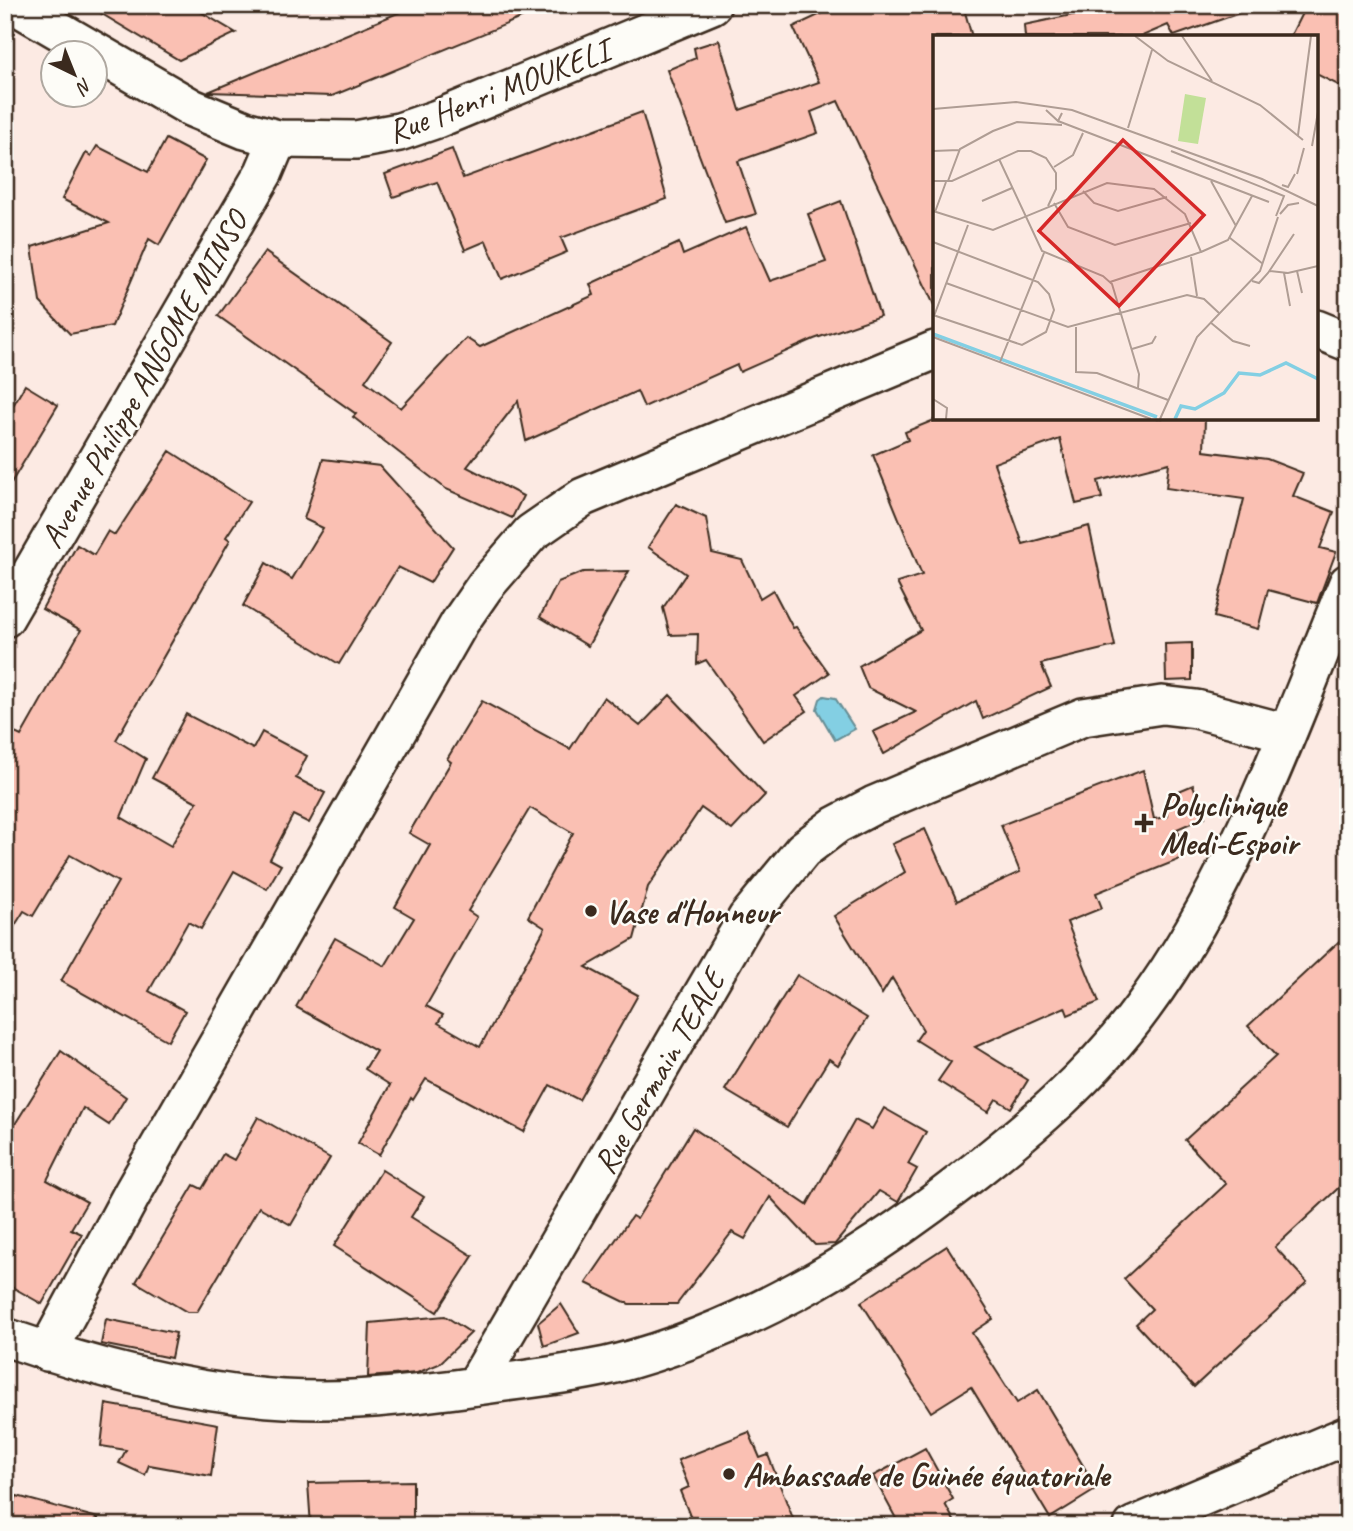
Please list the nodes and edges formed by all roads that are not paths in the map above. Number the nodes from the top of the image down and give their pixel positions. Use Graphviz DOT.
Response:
graph roads {
  1 [pos="15,5"];
  2 [pos="712,5"];
  3 [pos="278,139"];
  4 [pos="1318,330"];
  5 [pos="1348,342"];
  6 [pos="933,351"];
  7 [pos="1348,583"];
  8 [pos="5,618"];
  9 [pos="1287,733"];
  10 [pos="5,1337"];
  11 [pos="47,1352"];
  12 [pos="475,1386"];
  13 [pos="1348,1435"];
  14 [pos="1133,1526"];
  1 -- 3 [label="street, Rue Henri MOUKELI"];
  2 -- 3 [label="street, Rue Henri MOUKELI"];
  3 -- 8 [label="street, Avenue Philippe ANGOME MINSO"];
  4 -- 5 [label="street"];
  6 -- 11 [label="street"];
  7 -- 9 [label="street"];
  9 -- 12 [label="street"];
  9 -- 12 [label="street, Rue Germain TEALE"];
  10 -- 11 [label="street"];
  11 -- 12 [label="street"];
  13 -- 14 [label="street"];
}
